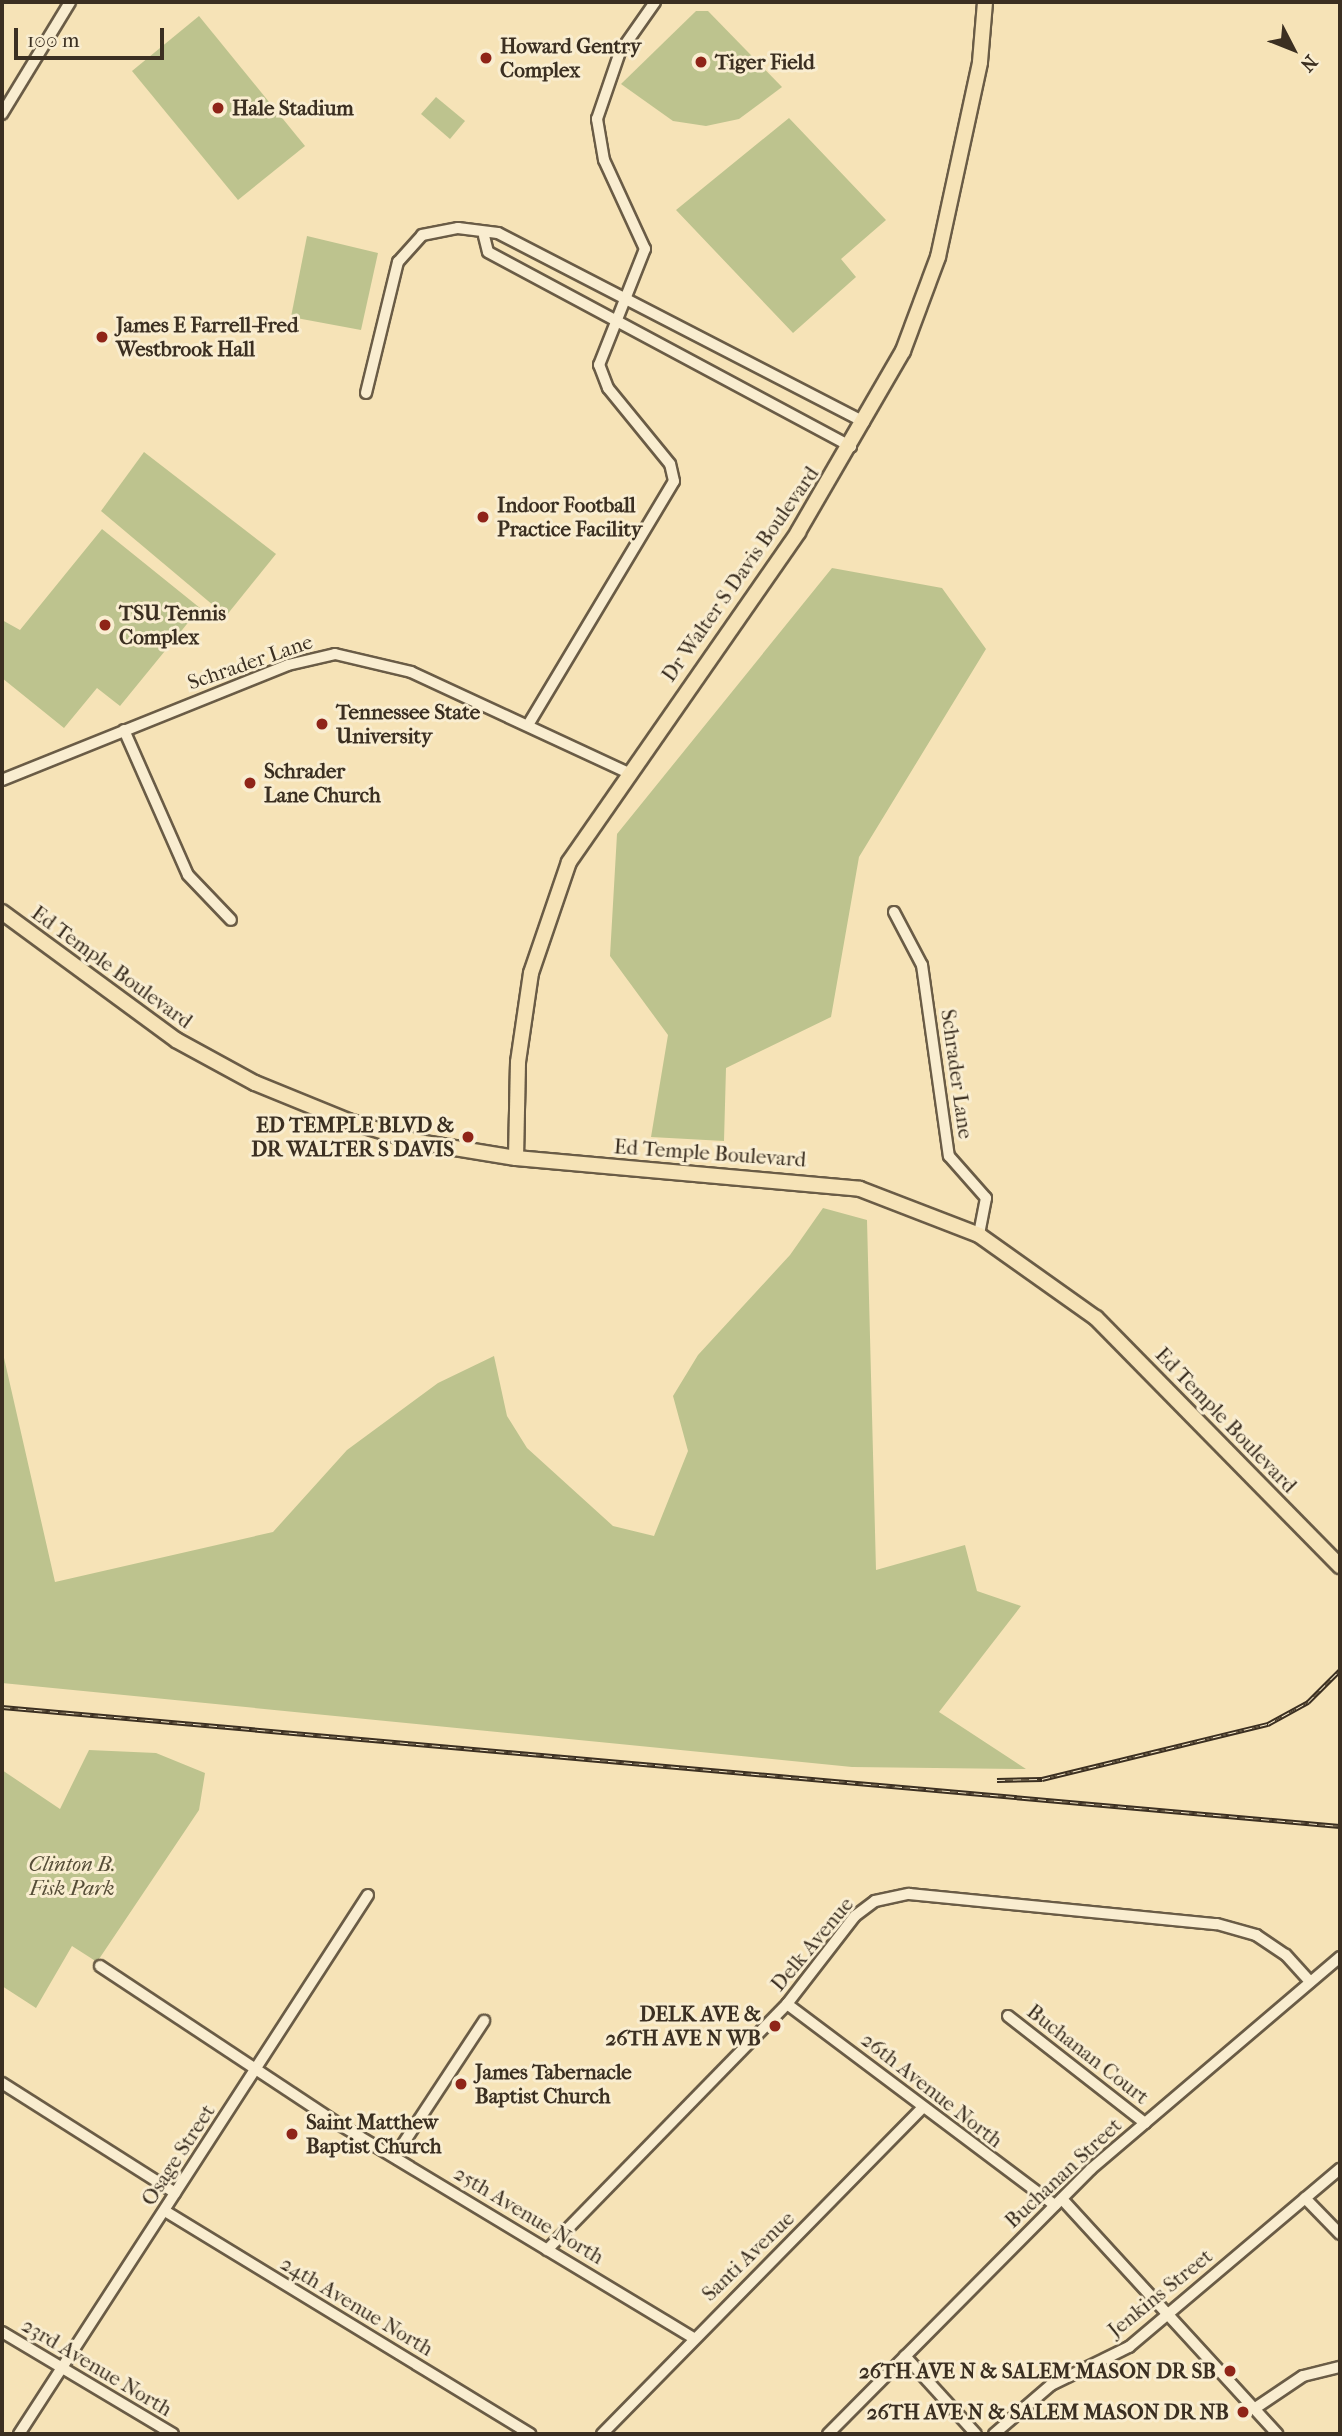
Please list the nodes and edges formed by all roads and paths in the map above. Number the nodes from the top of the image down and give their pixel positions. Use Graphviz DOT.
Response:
graph roads {
  1 [pos="70,2"];
  2 [pos="655,2"];
  3 [pos="985,2"];
  4 [pos="2,114"];
  5 [pos="484,236"];
  6 [pos="628,300"];
  7 [pos="618,321"];
  8 [pos="366,393"];
  9 [pos="864,422"];
  10 [pos="851,447"];
  11 [pos="528,725"];
  12 [pos="124,730"];
  13 [pos="626,772"];
  14 [pos="2,780"];
  15 [pos="2,912"];
  16 [pos="894,912"];
  17 [pos="230,920"];
  18 [pos="516,1158"];
  19 [pos="979,1235"];
  20 [pos="1340,1566"];
  21 [pos="368,1895"];
  22 [pos="1340,1957"];
  23 [pos="100,1966"];
  24 [pos="1310,1983"];
  25 [pos="787,2004"];
  26 [pos="1008,2016"];
  27 [pos="484,2021"];
  28 [pos="256,2069"];
  29 [pos="2,2083"];
  30 [pos="923,2108"];
  31 [pos="1145,2123"];
  32 [pos="396,2156"];
  33 [pos="1340,2169"];
  34 [pos="175,2193"];
  35 [pos="1305,2198"];
  36 [pos="1058,2202"];
  37 [pos="165,2211"];
  38 [pos="1340,2234"];
  39 [pos="547,2250"];
  40 [pos="1169,2314"];
  41 [pos="2,2332"];
  42 [pos="692,2337"];
  43 [pos="905,2356"];
  44 [pos="62,2367"];
  45 [pos="1340,2367"];
  46 [pos="1254,2409"];
  47 [pos="19,2434"];
  48 [pos="173,2434"];
  49 [pos="530,2434"];
  50 [pos="602,2434"];
  51 [pos="828,2434"];
  52 [pos="976,2434"];
  53 [pos="994,2434"];
  54 [pos="1277,2434"];
  1 -- 4 [label="street"];
  2 -- 6 [label="street"];
  3 -- 9 [label="main road, Dr Walter S Davis Boulevard"];
  5 -- 6 [label="street"];
  5 -- 7 [label="street"];
  5 -- 8 [label="street"];
  6 -- 7 [label="street"];
  6 -- 9 [label="street"];
  7 -- 10 [label="street"];
  7 -- 11 [label="street"];
  9 -- 10 [label="main road, Dr Walter S Davis Boulevard"];
  10 -- 13 [label="main road, Dr Walter S Davis Boulevard"];
  11 -- 12 [label="street, Schrader Lane"];
  11 -- 13 [label="street, Schrader Lane"];
  12 -- 14 [label="street, Schrader Lane"];
  12 -- 17 [label="street"];
  13 -- 18 [label="main road, Dr Walter S Davis Boulevard"];
  15 -- 18 [label="main road, Ed Temple Boulevard"];
  16 -- 19 [label="street, Schrader Lane"];
  18 -- 19 [label="main road, Ed Temple Boulevard"];
  19 -- 20 [label="main road, Ed Temple Boulevard"];
  21 -- 28 [label="street, Osage Street"];
  22 -- 24 [label="street, Buchanan Street"];
  23 -- 28 [label="street, 25th Avenue North"];
  24 -- 25 [label="street, Delk Avenue"];
  24 -- 31 [label="street, Buchanan Street"];
  25 -- 30 [label="street, 26th Avenue North"];
  25 -- 39 [label="street, Delk Avenue"];
  26 -- 31 [label="street, Buchanan Court"];
  27 -- 32 [label="street"];
  28 -- 32 [label="street, 25th Avenue North"];
  28 -- 34 [label="street, Osage Street"];
  29 -- 34 [label="street"];
  30 -- 36 [label="street, 26th Avenue North"];
  30 -- 42 [label="street, Santi Avenue"];
  31 -- 36 [label="street, Buchanan Street"];
  32 -- 39 [label="street, 25th Avenue North"];
  33 -- 35 [label="street, Jenkins Street"];
  34 -- 37 [label="street, Osage Street"];
  35 -- 38 [label="street"];
  35 -- 40 [label="street, Jenkins Street"];
  36 -- 40 [label="street, 26th Avenue North"];
  36 -- 43 [label="street, Buchanan Street"];
  37 -- 44 [label="street, Osage Street"];
  37 -- 49 [label="street, 24th Avenue North"];
  39 -- 42 [label="street, 25th Avenue North"];
  40 -- 46 [label="street, 26th Avenue North"];
  40 -- 53 [label="street, Jenkins Street"];
  41 -- 44 [label="street, 23rd Avenue North"];
  42 -- 50 [label="street, Santi Avenue"];
  43 -- 51 [label="street, Buchanan Street"];
  43 -- 52 [label="street"];
  44 -- 47 [label="street, Osage Street"];
  44 -- 48 [label="street, 23rd Avenue North"];
  45 -- 46 [label="street"];
  46 -- 54 [label="street, 26th Avenue North"];
}
